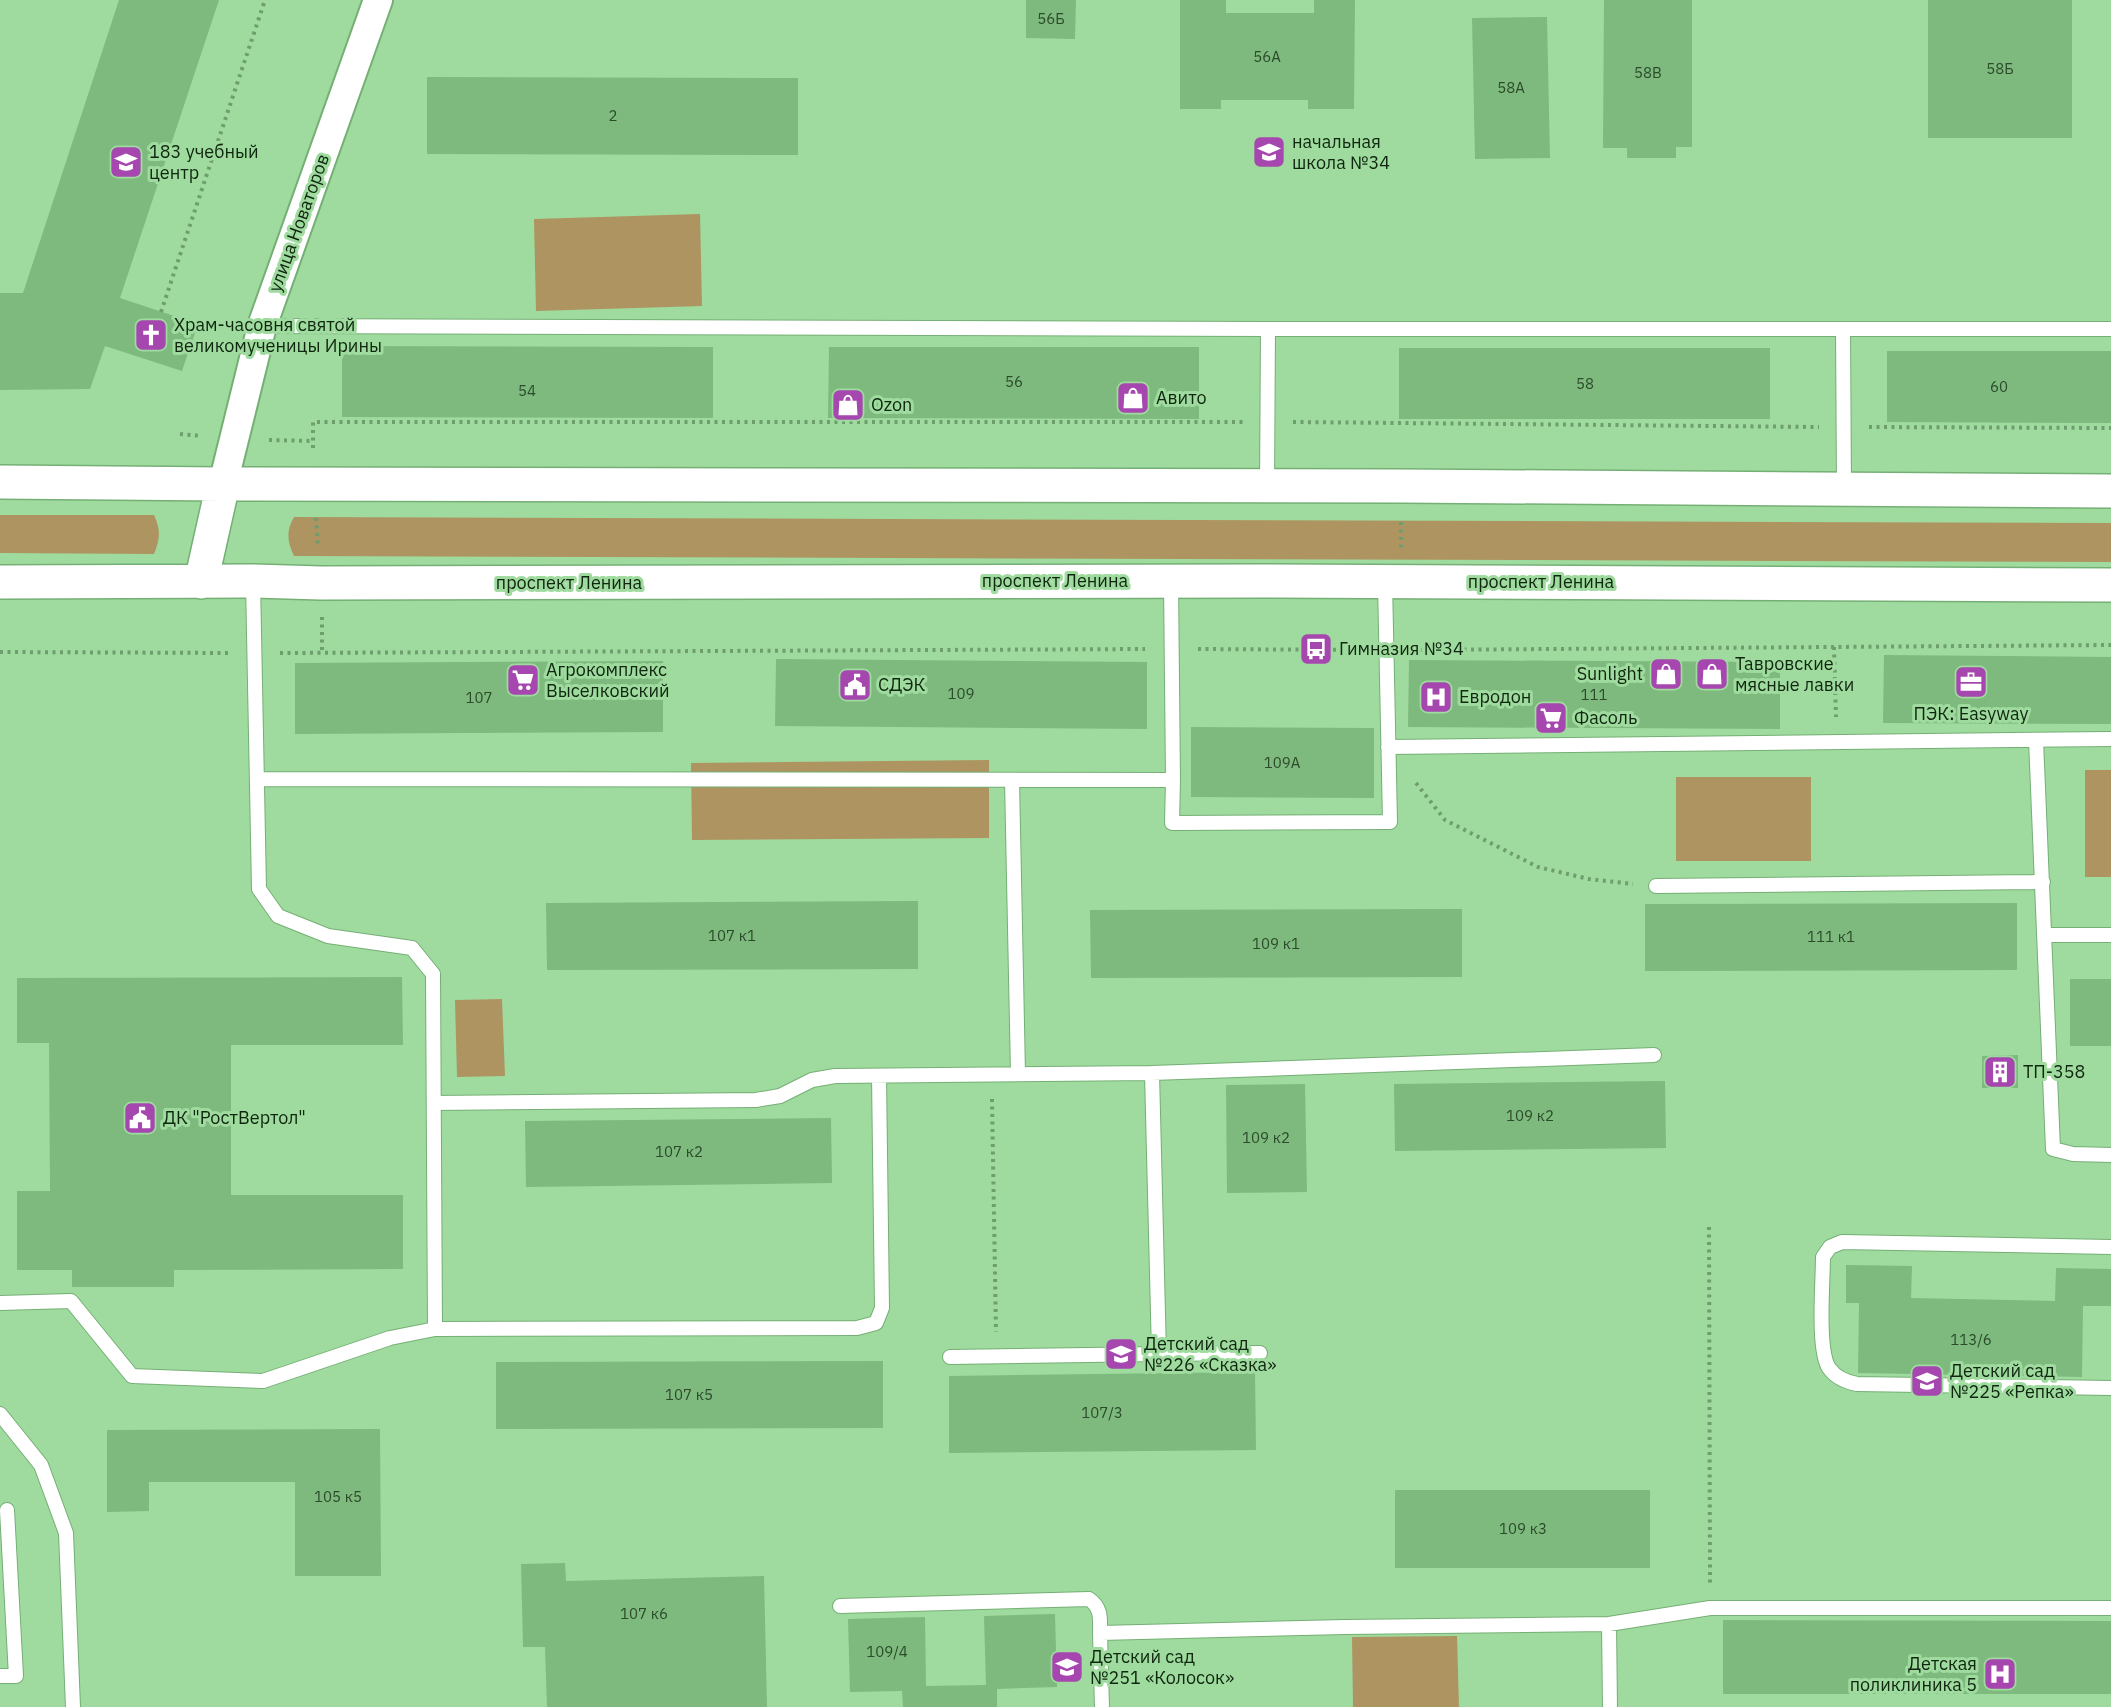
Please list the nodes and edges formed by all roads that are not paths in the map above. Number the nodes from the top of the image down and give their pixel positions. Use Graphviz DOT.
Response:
graph roads {
  1 [pos="378,0"];
  2 [pos="262,326"];
  3 [pos="1268,329"];
  4 [pos="1843,329"];
  5 [pos="2111,329"];
  6 [pos="0,482"];
  7 [pos="223,484"];
  8 [pos="1267,486"];
  9 [pos="1844,489"];
  10 [pos="2111,491"];
  11 [pos="253,581"];
  12 [pos="1171,581"];
  13 [pos="1393,581"];
  14 [pos="0,582"];
  15 [pos="201,582"];
  16 [pos="2111,585"];
  17 [pos="2111,739"];
  18 [pos="2036,740"];
  19 [pos="1388,747"];
  20 [pos="257,779"];
  21 [pos="1012,780"];
  22 [pos="1173,780"];
  23 [pos="2043,882"];
  24 [pos="1656,886"];
  25 [pos="2111,934"];
  26 [pos="2045,935"];
  27 [pos="1654,1055"];
  28 [pos="1152,1073"];
  29 [pos="1018,1074"];
  30 [pos="879,1076"];
  31 [pos="434,1103"];
  32 [pos="2111,1155"];
  33 [pos="2111,1247"];
  34 [pos="0,1304"];
  35 [pos="435,1329"];
  36 [pos="1260,1353"];
  37 [pos="1159,1354"];
  38 [pos="951,1357"];
  39 [pos="2111,1388"];
  40 [pos="0,1414"];
  41 [pos="7,1510"];
  42 [pos="840,1606"];
  43 [pos="2111,1608"];
  44 [pos="1609,1624"];
  45 [pos="1100,1634"];
  46 [pos="0,1676"];
  47 [pos="73,1707"];
  48 [pos="1102,1707"];
  49 [pos="1610,1707"];
  1 -- 2 [label="street, улица Новаторов"];
  2 -- 3 [label="lane"];
  2 -- 7 [label="street, улица Новаторов"];
  3 -- 4 [label="lane"];
  3 -- 8 [label="lane"];
  4 -- 5 [label="lane"];
  4 -- 9 [label="lane"];
  6 -- 7 [label="main road"];
  7 -- 8 [label="main road"];
  7 -- 15 [label="main road"];
  8 -- 9 [label="main road"];
  9 -- 10 [label="main road"];
  11 -- 12 [label="main road, проспект Ленина"];
  11 -- 15 [label="main road, проспект Ленина"];
  11 -- 20 [label="lane"];
  12 -- 13 [label="main road, проспект Ленина"];
  12 -- 22 [label="lane"];
  13 -- 16 [label="main road, проспект Ленина"];
  13 -- 19 [label="lane"];
  14 -- 15 [label="main road, проспект Ленина"];
  17 -- 18 [label="lane"];
  18 -- 19 [label="lane"];
  18 -- 23 [label="lane"];
  19 -- 22 [label="lane"];
  20 -- 21 [label="lane"];
  20 -- 31 [label="lane"];
  21 -- 22 [label="lane"];
  21 -- 29 [label="lane"];
  23 -- 24 [label="lane"];
  23 -- 26 [label="lane"];
  25 -- 26 [label="lane"];
  26 -- 32 [label="lane"];
  27 -- 28 [label="lane"];
  28 -- 29 [label="lane"];
  28 -- 37 [label="lane"];
  29 -- 30 [label="lane"];
  30 -- 31 [label="lane"];
  30 -- 35 [label="lane"];
  31 -- 35 [label="lane"];
  33 -- 39 [label="lane"];
  34 -- 35 [label="lane"];
  36 -- 37 [label="lane"];
  37 -- 38 [label="lane"];
  40 -- 47 [label="lane"];
  41 -- 46 [label="lane"];
  42 -- 45 [label="lane"];
  43 -- 44 [label="lane"];
  44 -- 45 [label="lane"];
  44 -- 49 [label="lane"];
  45 -- 48 [label="lane"];
}
